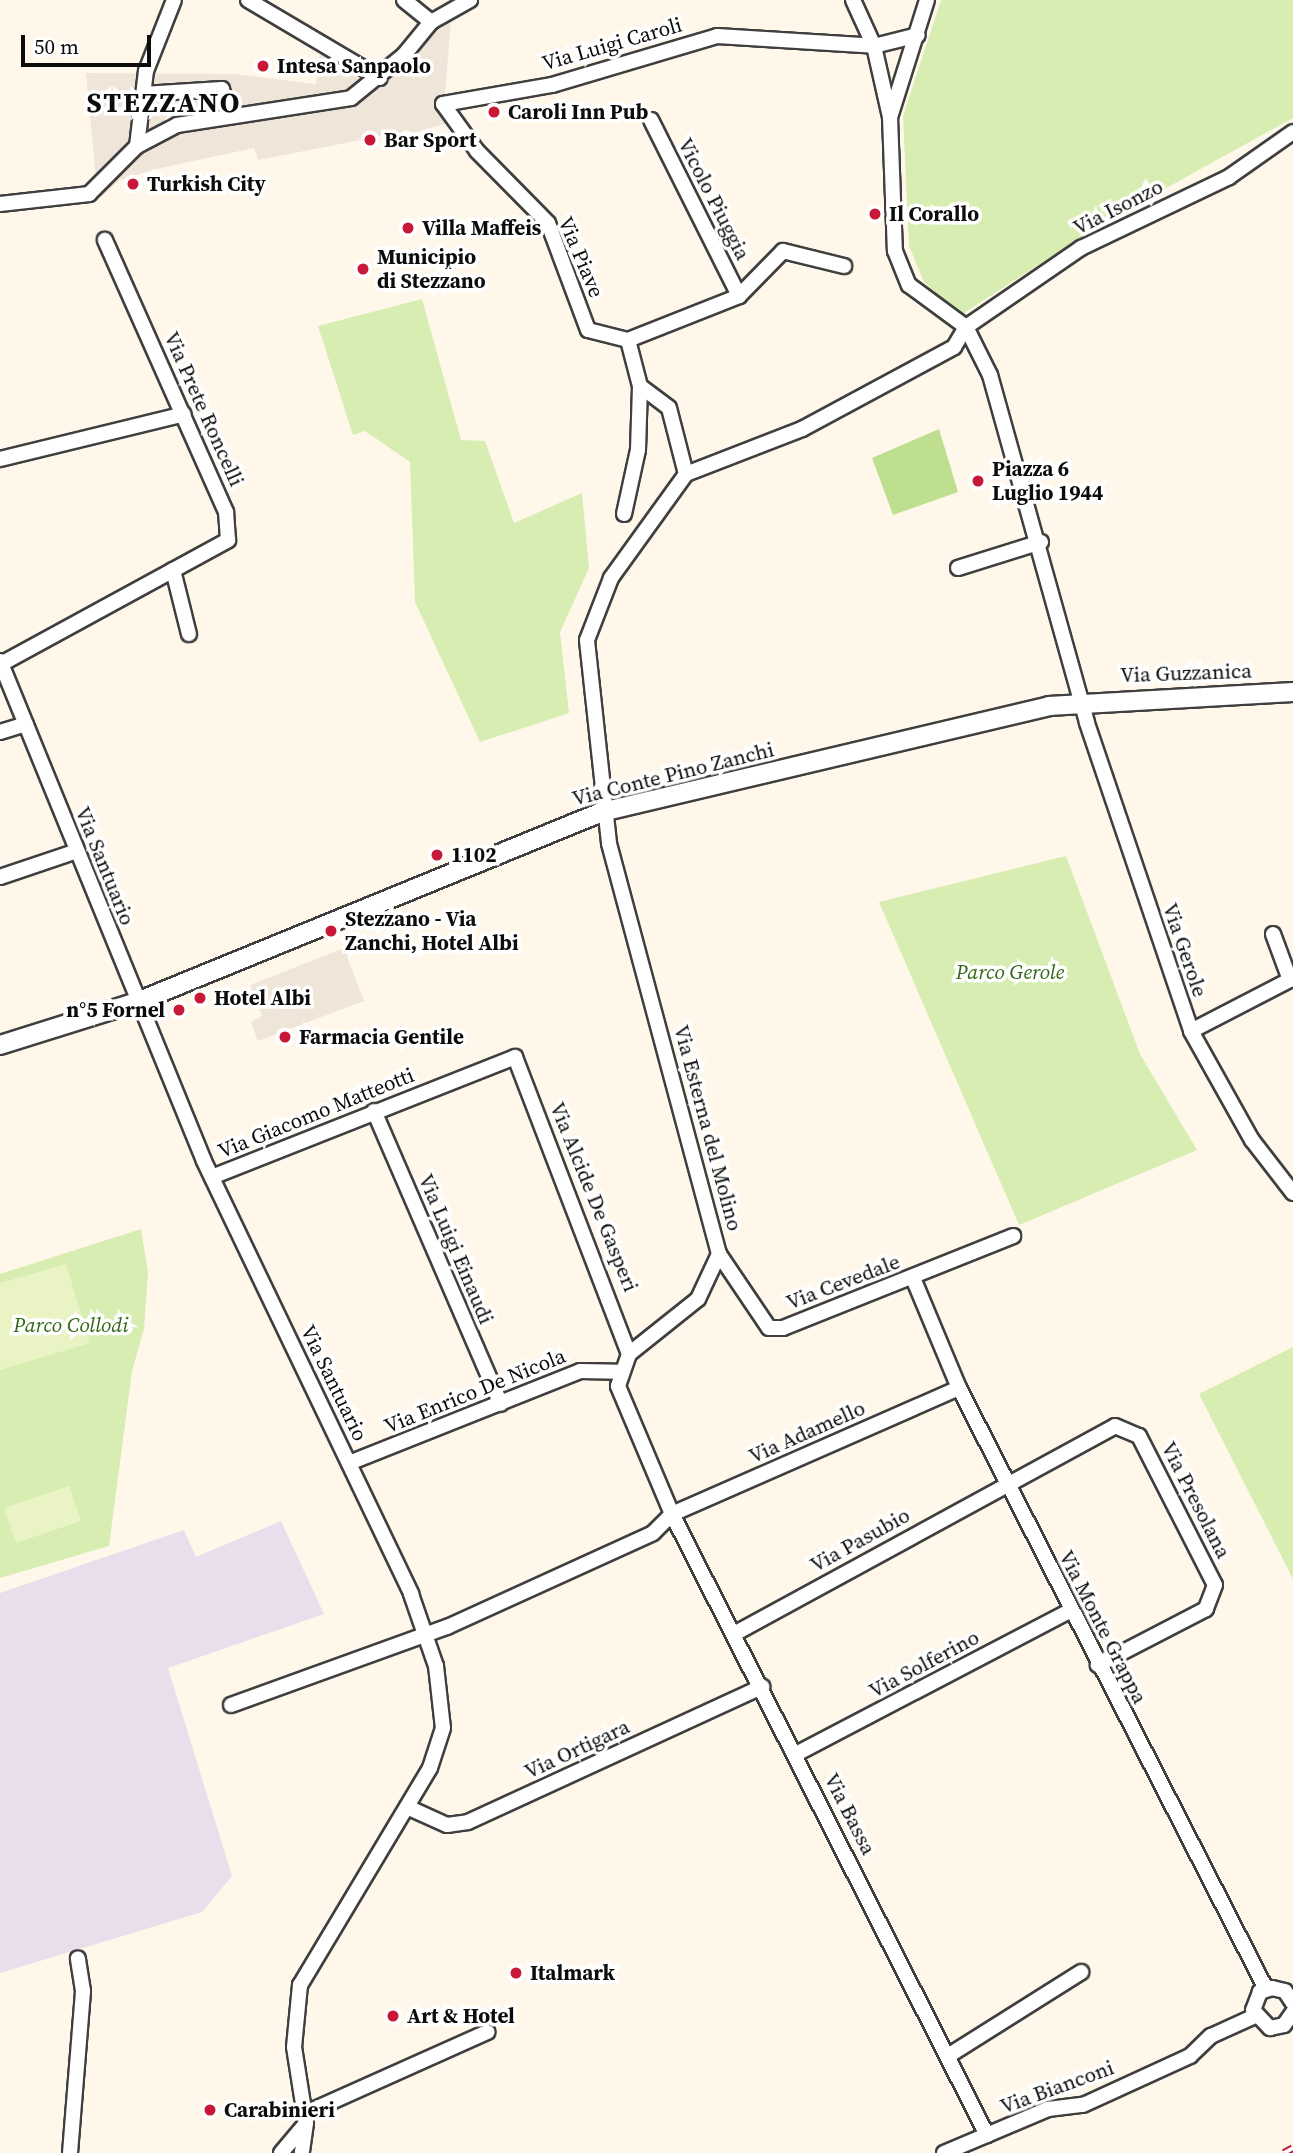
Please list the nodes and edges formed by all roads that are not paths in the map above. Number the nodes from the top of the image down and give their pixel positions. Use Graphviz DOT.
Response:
graph roads {
  1 [pos="174,0"];
  2 [pos="248,0"];
  3 [pos="404,0"];
  4 [pos="470,0"];
  5 [pos="853,0"];
  6 [pos="927,0"];
  7 [pos="431,22"];
  8 [pos="918,34"];
  9 [pos="874,46"];
  10 [pos="380,78"];
  11 [pos="143,94"];
  12 [pos="443,104"];
  13 [pos="229,115"];
  14 [pos="890,117"];
  15 [pos="651,120"];
  16 [pos="1293,132"];
  17 [pos="137,146"];
  18 [pos="0,204"];
  19 [pos="105,240"];
  20 [pos="844,266"];
  21 [pos="739,296"];
  22 [pos="966,327"];
  23 [pos="628,340"];
  24 [pos="640,386"];
  25 [pos="184,414"];
  26 [pos="0,459"];
  27 [pos="686,474"];
  28 [pos="624,514"];
  29 [pos="1041,542"];
  30 [pos="958,568"];
  31 [pos="173,570"];
  32 [pos="188,634"];
  33 [pos="1,662"];
  34 [pos="1293,692"];
  35 [pos="1080,701"];
  36 [pos="26,724"];
  37 [pos="0,732"];
  38 [pos="602,812"];
  39 [pos="77,851"];
  40 [pos="0,877"];
  41 [pos="1273,934"];
  42 [pos="137,1002"];
  43 [pos="1191,1031"];
  44 [pos="0,1045"];
  45 [pos="515,1056"];
  46 [pos="374,1111"];
  47 [pos="212,1177"];
  48 [pos="1291,1181"];
  49 [pos="1013,1236"];
  50 [pos="719,1254"];
  51 [pos="913,1278"];
  52 [pos="629,1354"];
  53 [pos="619,1372"];
  54 [pos="959,1388"];
  55 [pos="500,1404"];
  56 [pos="349,1463"];
  57 [pos="1007,1483"];
  58 [pos="672,1514"];
  59 [pos="1071,1610"];
  60 [pos="734,1634"];
  61 [pos="428,1635"];
  62 [pos="1098,1665"];
  63 [pos="762,1687"];
  64 [pos="231,1705"];
  65 [pos="796,1754"];
  66 [pos="407,1807"];
  67 [pos="78,1958"];
  68 [pos="1081,1972"];
  69 [pos="1266,1989"];
  70 [pos="1292,1997"];
  71 [pos="1293,2012"];
  72 [pos="1255,2016"];
  73 [pos="487,2032"];
  74 [pos="951,2054"];
  75 [pos="305,2118"];
  76 [pos="987,2135"];
  77 [pos="70,2153"];
  78 [pos="281,2153"];
  79 [pos="302,2153"];
  80 [pos="944,2153"];
  1 -- 11 [label="street"];
  2 -- 10 [label="street"];
  3 -- 7 [label="street"];
  4 -- 7 [label="street"];
  5 -- 9 [label="street"];
  6 -- 8 [label="street"];
  7 -- 10 [label="street"];
  8 -- 9 [label="street, Via Luigi Caroli"];
  8 -- 14 [label="street"];
  9 -- 12 [label="street, Via Luigi Caroli"];
  9 -- 14 [label="street"];
  10 -- 13 [label="street"];
  11 -- 13 [label="street"];
  11 -- 17 [label="street"];
  12 -- 23 [label="street, Via Piave"];
  13 -- 17 [label="street"];
  14 -- 22 [label="street"];
  15 -- 21 [label="street, Vicolo Piuggia"];
  16 -- 22 [label="street, Via Isonzo"];
  17 -- 18 [label="street"];
  19 -- 25 [label="street, Via Prete Roncelli"];
  20 -- 21 [label="street, Vicolo Piuggia"];
  21 -- 23 [label="street, Vicolo Piuggia"];
  22 -- 27 [label="street, Via Isonzo"];
  22 -- 29 [label="street, Via Gerole"];
  23 -- 24 [label="street"];
  24 -- 27 [label="street"];
  24 -- 28 [label="street"];
  25 -- 26 [label="street"];
  25 -- 31 [label="street, Via Prete Roncelli"];
  27 -- 38 [label="street, Via Esterna del Molino"];
  29 -- 30 [label="street"];
  29 -- 35 [label="street, Via Gerole"];
  31 -- 32 [label="street"];
  31 -- 33 [label="street, Via Prete Roncelli"];
  33 -- 36 [label="street, Via Santuario"];
  34 -- 35 [label="street, Via Guzzanica"];
  35 -- 38 [label="street, Via Conte Pino Zanchi"];
  35 -- 43 [label="street, Via Gerole"];
  36 -- 37 [label="street"];
  36 -- 39 [label="street, Via Santuario"];
  38 -- 42 [label="street, Via Conte Pino Zanchi"];
  38 -- 50 [label="street, Via Esterna del Molino"];
  39 -- 40 [label="street"];
  39 -- 42 [label="street, Via Santuario"];
  41 -- 43 [label="street"];
  42 -- 44 [label="street, Via Conte Pino Zanchi"];
  42 -- 47 [label="street, Via Santuario"];
  43 -- 48 [label="street, Via Gerole"];
  45 -- 46 [label="street, Via Giacomo Matteotti"];
  45 -- 52 [label="street, Via Alcide De Gasperi"];
  46 -- 47 [label="street, Via Giacomo Matteotti"];
  46 -- 55 [label="street, Via Luigi Einaudi"];
  47 -- 56 [label="street, Via Santuario"];
  49 -- 51 [label="street, Via Cevedale"];
  50 -- 51 [label="street, Via Cevedale"];
  50 -- 52 [label="street, Via Esterna del Molino"];
  51 -- 54 [label="street, Via Monte Grappa"];
  52 -- 53 [label="street, Via Esterna del Molino"];
  53 -- 55 [label="street, Via Enrico De Nicola"];
  53 -- 58 [label="street"];
  54 -- 57 [label="street, Via Monte Grappa"];
  54 -- 58 [label="street, Via Adamello"];
  55 -- 56 [label="street, Via Enrico De Nicola"];
  56 -- 61 [label="street, Via Santuario"];
  57 -- 59 [label="street, Via Monte Grappa"];
  57 -- 60 [label="street, Via Pasubio"];
  57 -- 62 [label="street, Via Presolana"];
  58 -- 60 [label="street, Via Bassa"];
  58 -- 61 [label="street"];
  59 -- 62 [label="street, Via Monte Grappa"];
  59 -- 65 [label="street, Via Solferino"];
  60 -- 63 [label="street, Via Bassa"];
  61 -- 64 [label="street"];
  61 -- 66 [label="street, Via Santuario"];
  62 -- 69 [label="street, Via Monte Grappa"];
  63 -- 65 [label="street, Via Bassa"];
  63 -- 66 [label="street, Via Ortigara"];
  65 -- 74 [label="street, Via Bassa"];
  66 -- 75 [label="street, Via Santuario"];
  67 -- 77 [label="street"];
  68 -- 74 [label="street"];
  69 -- 70 [label="street"];
  69 -- 72 [label="street"];
  71 -- 72 [label="street"];
  72 -- 76 [label="street, Via Bianconi"];
  73 -- 75 [label="street"];
  74 -- 76 [label="street, Via Bassa"];
  75 -- 78 [label="street"];
  75 -- 79 [label="street, Via Santuario"];
  76 -- 80 [label="street, Via Bianconi"];
}
